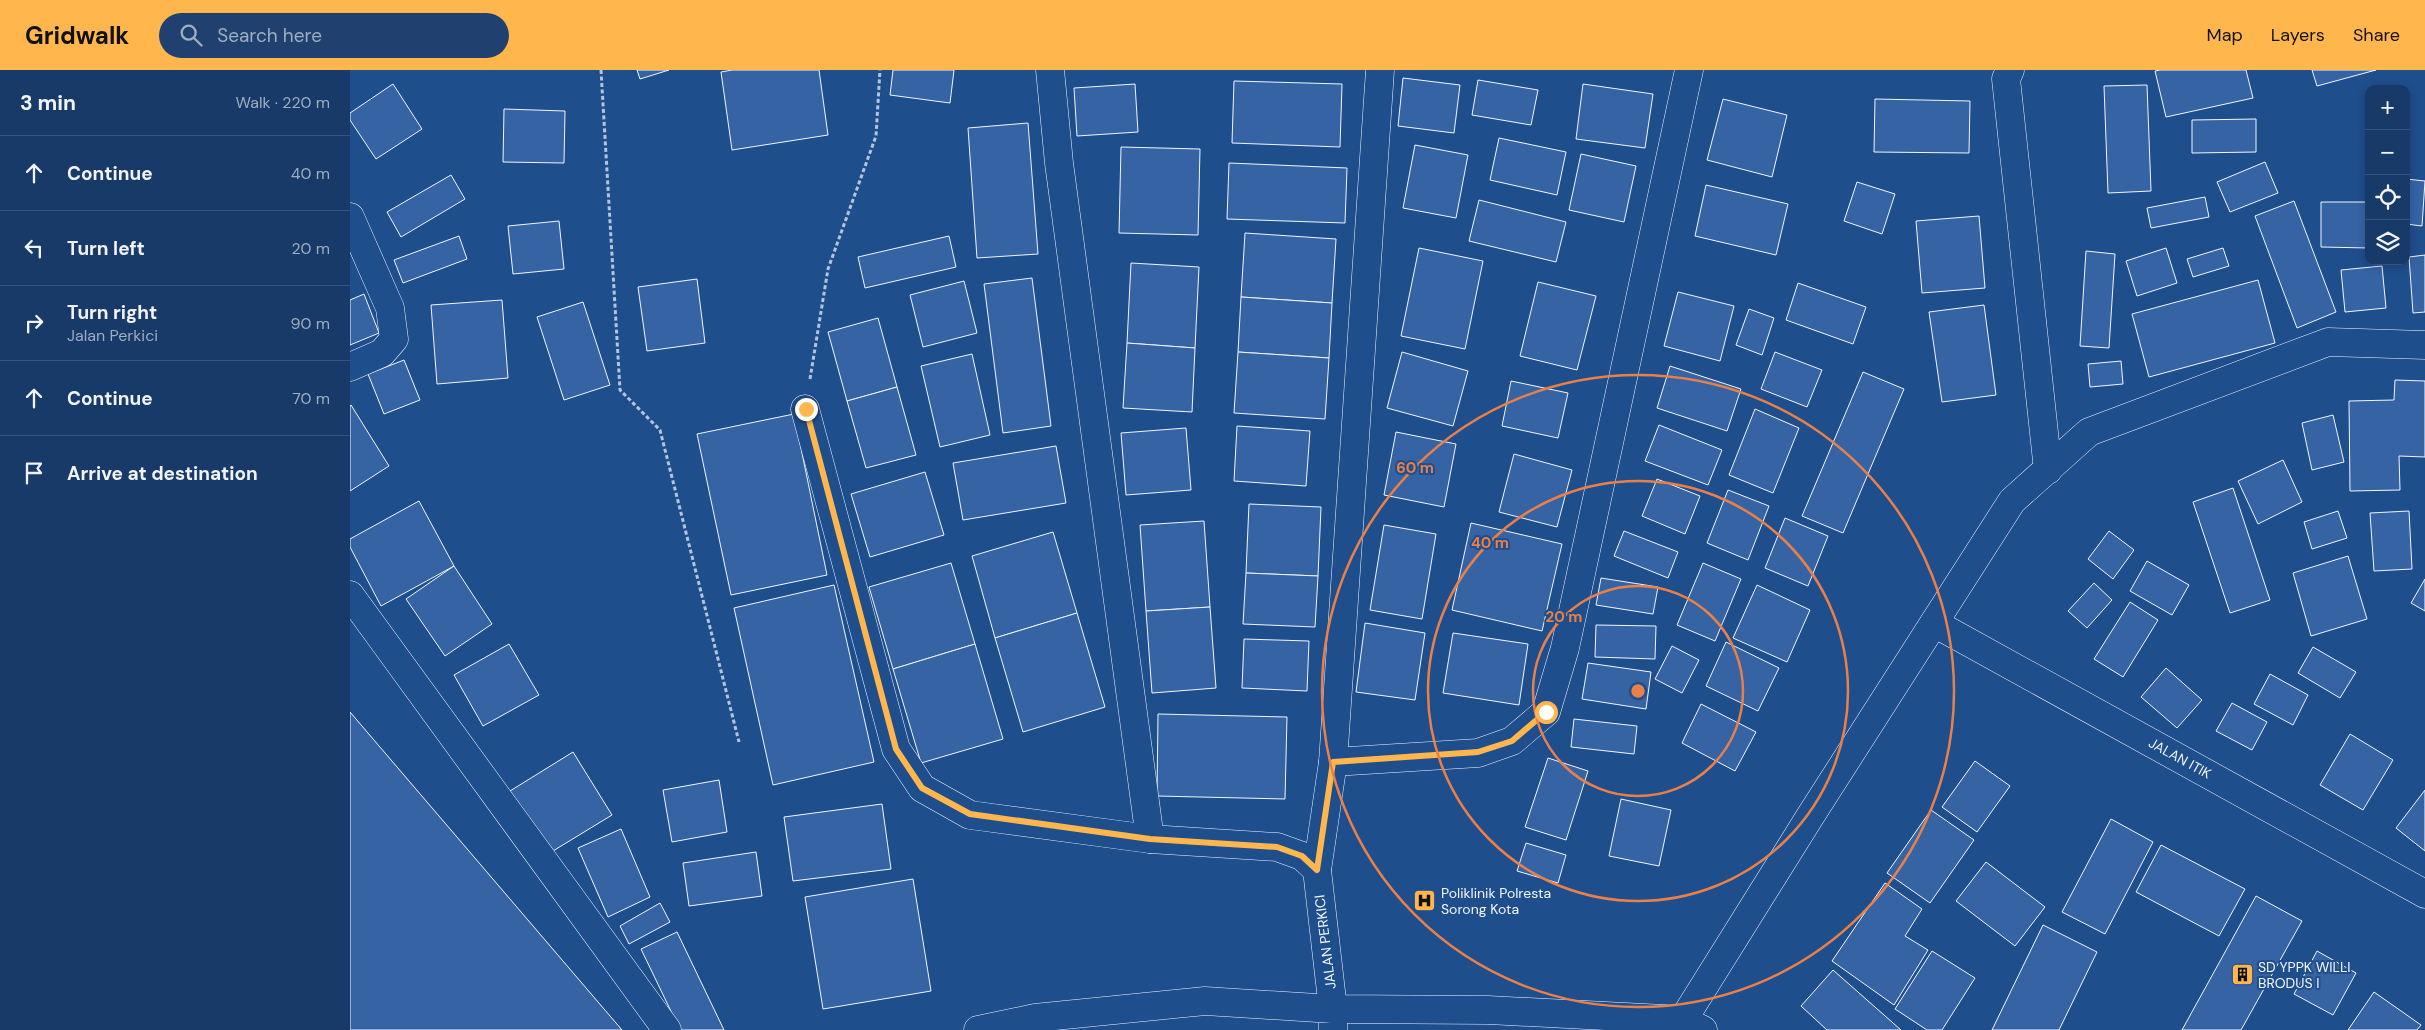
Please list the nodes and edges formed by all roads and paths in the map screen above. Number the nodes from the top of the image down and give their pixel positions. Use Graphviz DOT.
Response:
graph roads {
  1 [pos="601,70"];
  2 [pos="880,70"];
  3 [pos="1050,70"];
  4 [pos="1380,70"];
  5 [pos="1689,70"];
  6 [pos="2010,70"];
  7 [pos="350,217"];
  8 [pos="2425,345"];
  9 [pos="350,367"];
  10 [pos="806,409"];
  11 [pos="2048,470"];
  12 [pos="350,594"];
  13 [pos="1934,623"];
  14 [pos="739,742"];
  15 [pos="1333,762"];
  16 [pos="1150,839"];
  17 [pos="1317,870"];
  18 [pos="2425,894"];
  19 [pos="1333,1020"];
  20 [pos="1693,1025"];
  21 [pos="666,1030"];
  22 [pos="978,1030"];
  1 -- 14 [label="path"];
  2 -- 10 [label="path"];
  3 -- 16 [label="street"];
  4 -- 15 [label="street, JALAN PERKICI"];
  5 -- 15 [label="street"];
  6 -- 11 [label="street"];
  7 -- 9 [label="street"];
  8 -- 11 [label="street"];
  10 -- 16 [label="street"];
  11 -- 13 [label="street"];
  12 -- 21 [label="street"];
  13 -- 18 [label="street, JALAN ITIK"];
  13 -- 20 [label="street"];
  15 -- 17 [label="street, JALAN PERKICI"];
  16 -- 17 [label="street"];
  17 -- 19 [label="street, JALAN PERKICI"];
  19 -- 20 [label="street, JALAN PERKICI"];
  19 -- 22 [label="street"];
}
